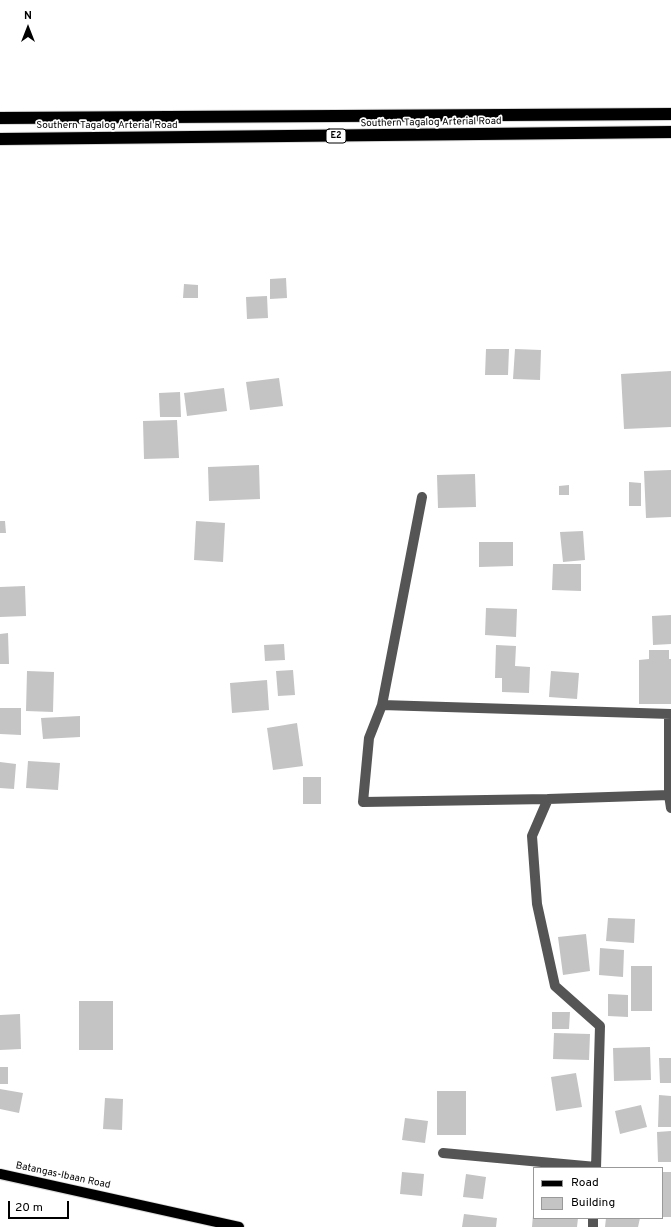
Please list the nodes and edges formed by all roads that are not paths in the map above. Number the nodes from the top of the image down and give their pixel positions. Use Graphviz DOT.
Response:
graph roads {
  1 [pos="671,114"];
  2 [pos="0,118"];
  3 [pos="671,132"];
  4 [pos="0,139"];
  5 [pos="422,497"];
  6 [pos="382,705"];
  7 [pos="670,714"];
  8 [pos="669,795"];
  9 [pos="548,799"];
  10 [pos="671,808"];
  11 [pos="443,1153"];
  12 [pos="586,1167"];
  13 [pos="596,1167"];
  14 [pos="0,1174"];
  15 [pos="210,1224"];
  16 [pos="239,1227"];
  1 -- 2 [label="highway, Southern Tagalog Arterial Road / E2"];
  3 -- 4 [label="highway, Southern Tagalog Arterial Road / E2"];
  5 -- 6 [label="street"];
  6 -- 7 [label="street"];
  6 -- 9 [label="street"];
  7 -- 8 [label="street"];
  8 -- 9 [label="street"];
  8 -- 10 [label="street"];
  9 -- 13 [label="street"];
  11 -- 12 [label="street"];
  14 -- 15 [label="main road, Batangas-Ibaan Road"];
  15 -- 16 [label="main road, Batangas-Ibaan Road"];
}
